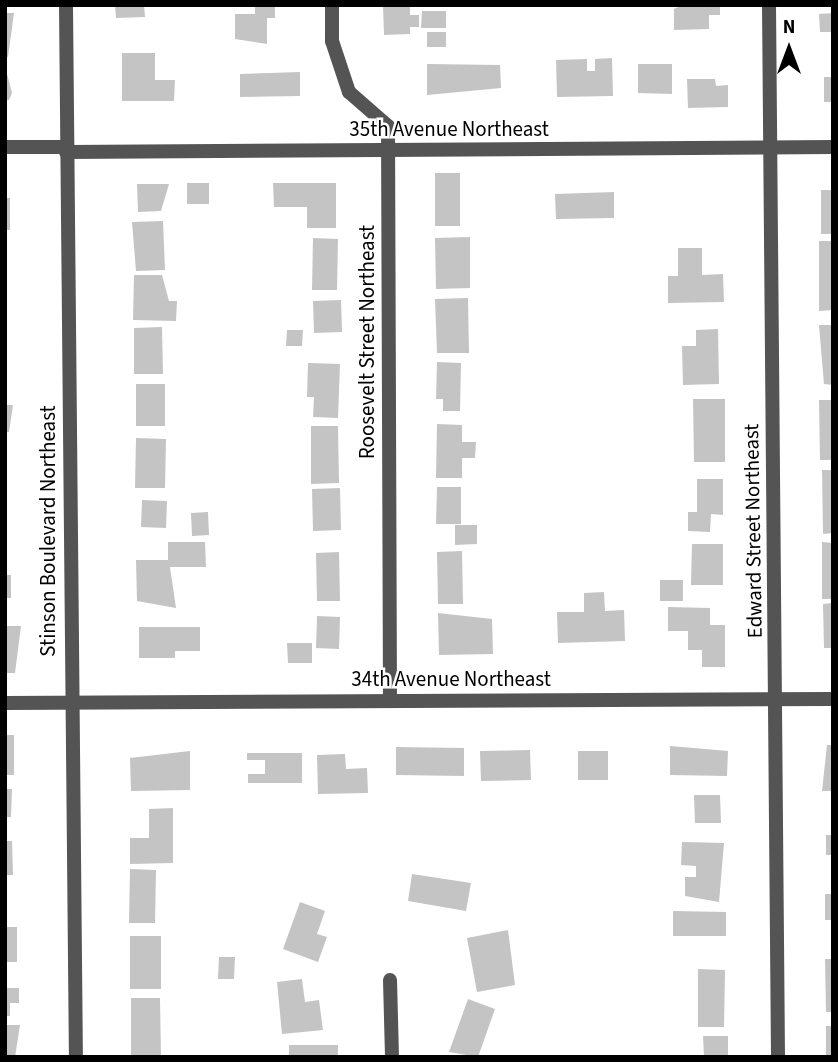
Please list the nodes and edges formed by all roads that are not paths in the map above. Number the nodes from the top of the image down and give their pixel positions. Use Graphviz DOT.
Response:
graph roads {
  1 [pos="66,5"];
  2 [pos="332,5"];
  3 [pos="769,5"];
  4 [pos="5,147"];
  5 [pos="770,148"];
  6 [pos="833,148"];
  7 [pos="66,149"];
  8 [pos="387,150"];
  9 [pos="833,699"];
  10 [pos="775,700"];
  11 [pos="390,701"];
  12 [pos="70,702"];
  13 [pos="5,703"];
  14 [pos="390,980"];
  15 [pos="76,1057"];
  16 [pos="391,1057"];
  17 [pos="778,1057"];
  1 -- 7 [label="street, Stinson Boulevard Northeast"];
  2 -- 8 [label="street, Roosevelt Street Northeast"];
  3 -- 5 [label="street, Edward Street Northeast"];
  4 -- 7 [label="street, 35th Avenue Northeast"];
  5 -- 6 [label="street, 35th Avenue Northeast"];
  5 -- 8 [label="street, 35th Avenue Northeast"];
  5 -- 10 [label="street, Edward Street Northeast"];
  7 -- 8 [label="street, 35th Avenue Northeast"];
  7 -- 12 [label="street, Stinson Boulevard Northeast"];
  8 -- 11 [label="street, Roosevelt Street Northeast"];
  9 -- 10 [label="street, 34th Avenue Northeast"];
  10 -- 11 [label="street, 34th Avenue Northeast"];
  10 -- 17 [label="street, Edward Street Northeast"];
  11 -- 12 [label="street, 34th Avenue Northeast"];
  12 -- 13 [label="street, 34th Avenue Northeast"];
  12 -- 15 [label="street, Stinson Boulevard Northeast"];
  14 -- 16 [label="street"];
}
